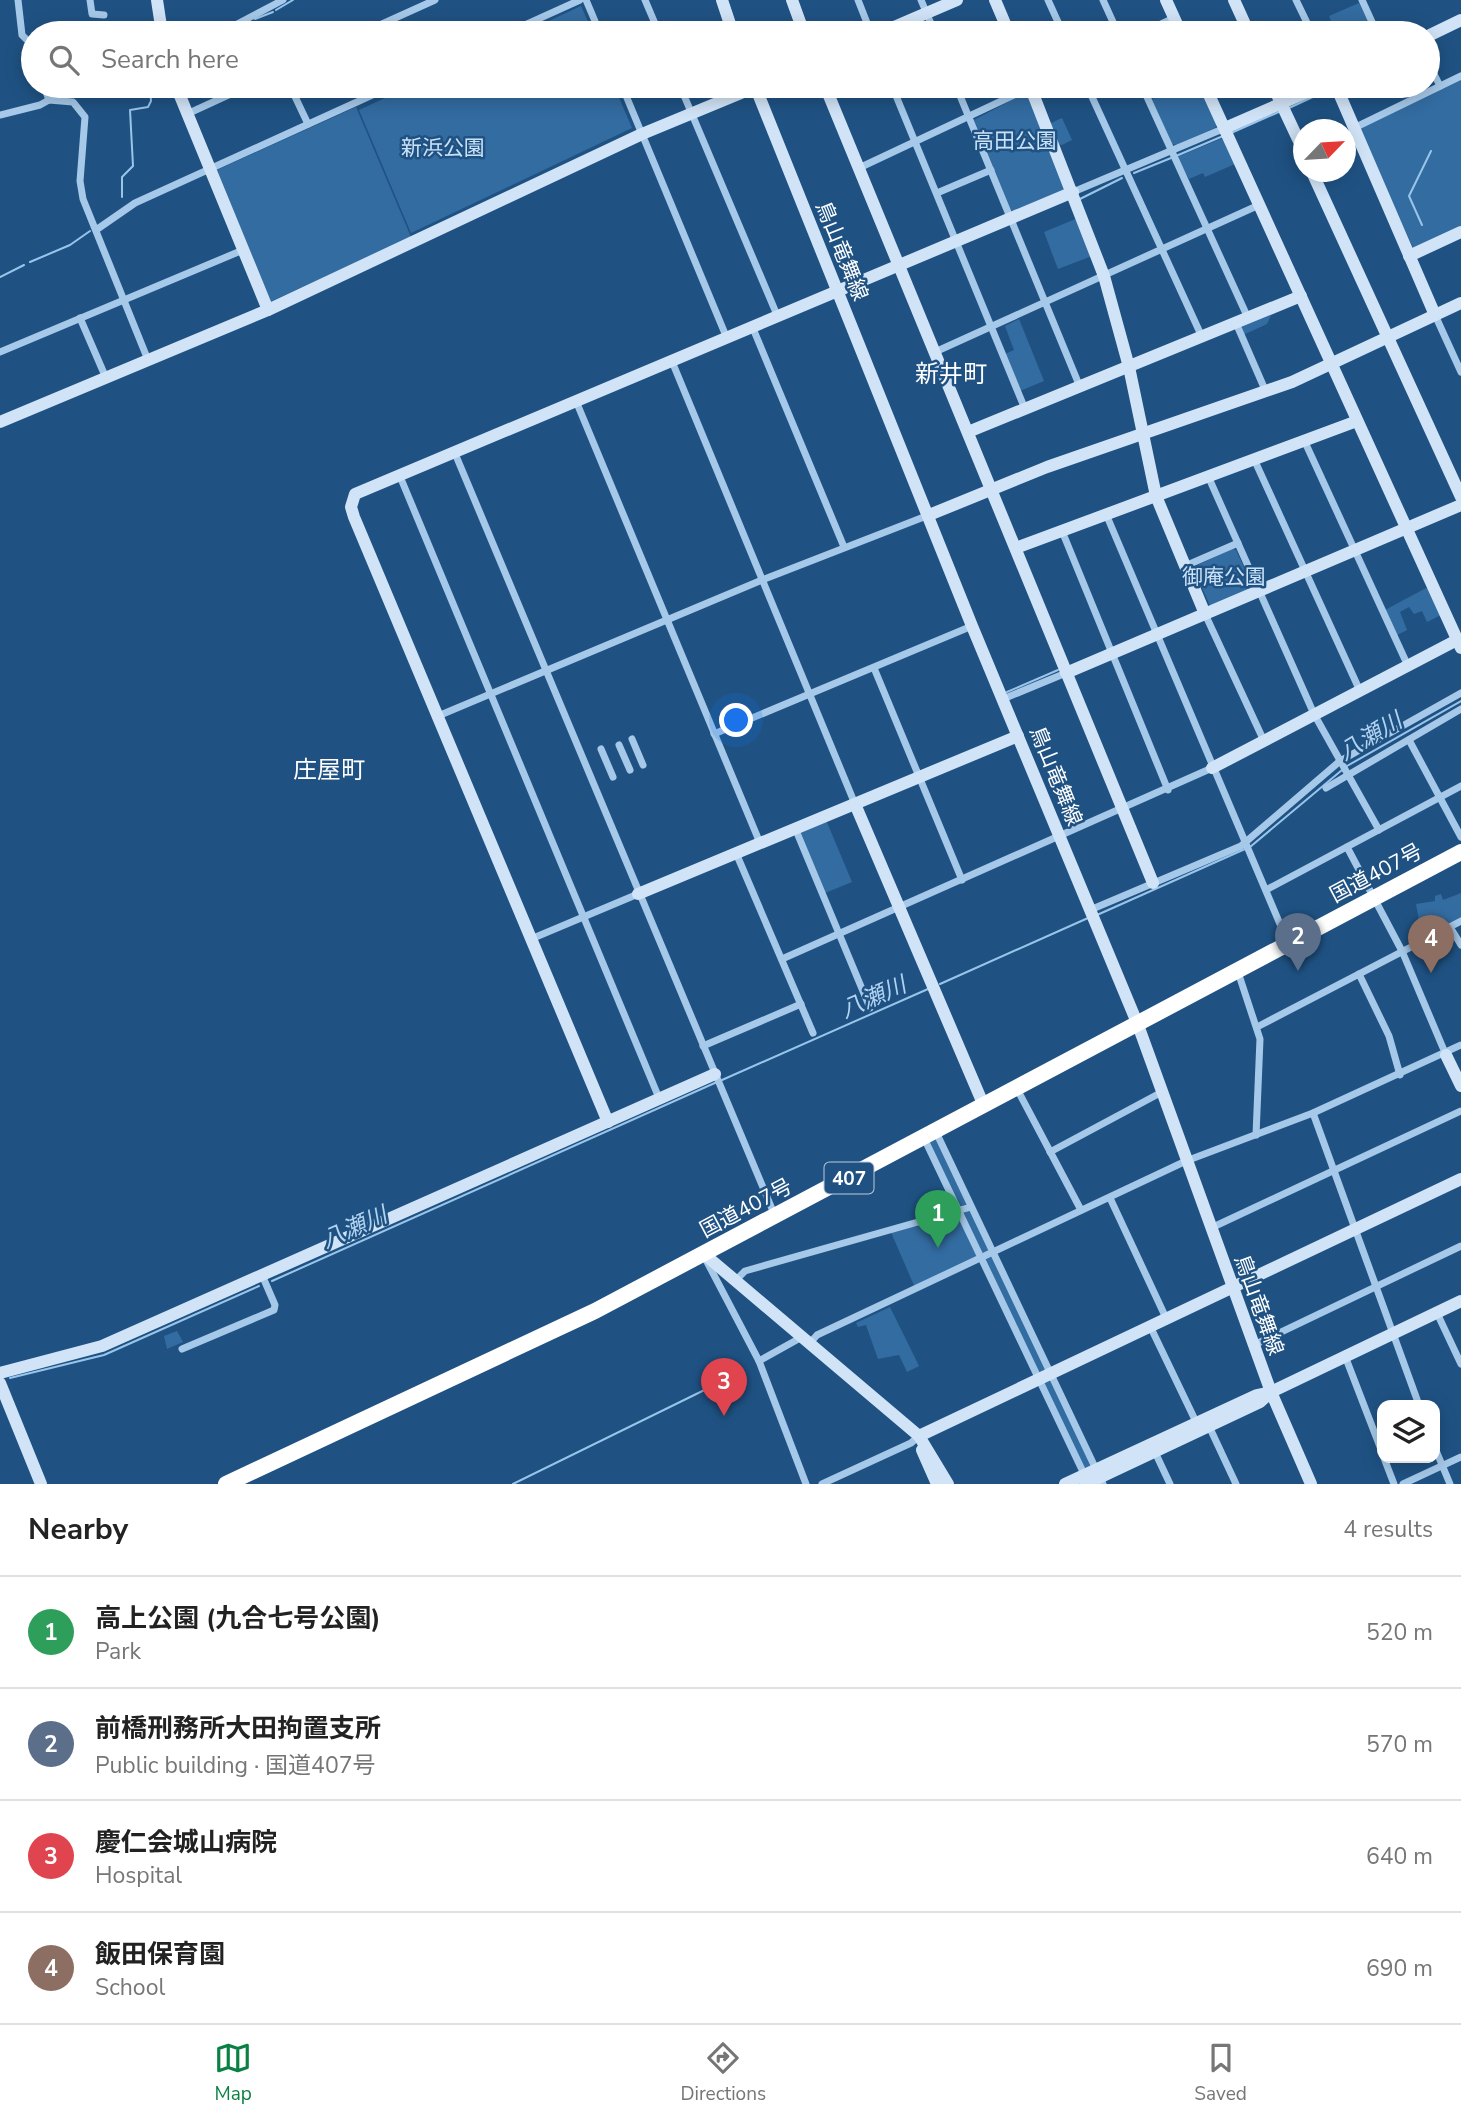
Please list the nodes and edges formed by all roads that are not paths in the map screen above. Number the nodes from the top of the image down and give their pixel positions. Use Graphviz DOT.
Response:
graph roads {
  1 [pos="18,0"];
  2 [pos="90,0"];
  3 [pos="157,0"];
  4 [pos="283,0"];
  5 [pos="435,0"];
  6 [pos="580,0"];
  7 [pos="586,0"];
  8 [pos="645,0"];
  9 [pos="722,0"];
  10 [pos="792,0"];
  11 [pos="858,0"];
  12 [pos="921,0"];
  13 [pos="957,0"];
  14 [pos="995,0"];
  15 [pos="1048,0"];
  16 [pos="1103,0"];
  17 [pos="1166,0"];
  18 [pos="1234,0"];
  19 [pos="1296,0"];
  20 [pos="1362,0"];
  21 [pos="927,13"];
  22 [pos="104,15"];
  23 [pos="1174,18"];
  24 [pos="1461,20"];
  25 [pos="160,21"];
  26 [pos="243,21"];
  27 [pos="389,21"];
  28 [pos="534,21"];
  29 [pos="595,21"];
  30 [pos="654,21"];
  31 [pos="729,21"];
  32 [pos="800,21"];
  33 [pos="866,21"];
  34 [pos="908,21"];
  35 [pos="930,21"];
  36 [pos="1004,21"];
  37 [pos="1058,21"];
  38 [pos="1113,21"];
  39 [pos="1168,21"];
  40 [pos="1175,21"];
  41 [pos="1244,21"];
  42 [pos="1306,21"];
  43 [pos="1372,21"];
  44 [pos="21,26"];
  45 [pos="1440,30"];
  46 [pos="1461,76"];
  47 [pos="1440,86"];
  48 [pos="53,98"];
  49 [pos="180,98"];
  50 [pos="221,98"];
  51 [pos="296,98"];
  52 [pos="365,98"];
  53 [pos="627,98"];
  54 [pos="685,98"];
  55 [pos="727,98"];
  56 [pos="761,98"];
  57 [pos="830,98"];
  58 [pos="897,98"];
  59 [pos="961,98"];
  60 [pos="1006,98"];
  61 [pos="1036,98"];
  62 [pos="1092,98"];
  63 [pos="1148,98"];
  64 [pos="1211,98"];
  65 [pos="1279,98"];
  66 [pos="1295,98"];
  67 [pos="1341,98"];
  68 [pos="1416,98"];
  69 [pos="49,100"];
  70 [pos="1282,104"];
  71 [pos="691,113"];
  72 [pos="186,114"];
  73 [pos="0,115"];
  74 [pos="969,116"];
  75 [pos="1349,119"];
  76 [pos="308,124"];
  77 [pos="1225,128"];
  78 [pos="1293,128"];
  79 [pos="1356,128"];
  80 [pos="642,134"];
  81 [pos="1356,136"];
  82 [pos="915,142"];
  83 [pos="1172,150"];
  84 [pos="859,168"];
  85 [pos="209,169"];
  86 [pos="991,170"];
  87 [pos="1125,171"];
  88 [pos="1317,182"];
  89 [pos="1073,192"];
  90 [pos="937,193"];
  91 [pos="1259,205"];
  92 [pos="1011,218"];
  93 [pos="1208,228"];
  94 [pos="96,230"];
  95 [pos="1461,232"];
  96 [pos="956,241"];
  97 [pos="243,250"];
  98 [pos="1162,250"];
  99 [pos="1409,256"];
  100 [pos="899,265"];
  101 [pos="1104,276"];
  102 [pos="836,291"];
  103 [pos="1301,296"];
  104 [pos="123,300"];
  105 [pos="1045,303"];
  106 [pos="1461,303"];
  107 [pos="268,310"];
  108 [pos="777,315"];
  109 [pos="1435,316"];
  110 [pos="80,318"];
  111 [pos="1242,320"];
  112 [pos="752,326"];
  113 [pos="991,327"];
  114 [pos="726,337"];
  115 [pos="1202,337"];
  116 [pos="1388,338"];
  117 [pos="0,352"];
  118 [pos="934,352"];
  119 [pos="671,359"];
  120 [pos="148,360"];
  121 [pos="1331,363"];
  122 [pos="1129,367"];
  123 [pos="1460,367"];
  124 [pos="106,378"];
  125 [pos="1080,387"];
  126 [pos="1266,392"];
  127 [pos="575,400"];
  128 [pos="1025,410"];
  129 [pos="1357,421"];
  130 [pos="0,422"];
  131 [pos="968,432"];
  132 [pos="1143,434"];
  133 [pos="1304,440"];
  134 [pos="454,451"];
  135 [pos="1254,459"];
  136 [pos="399,474"];
  137 [pos="1208,476"];
  138 [pos="992,489"];
  139 [pos="1156,496"];
  140 [pos="1461,497"];
  141 [pos="1461,505"];
  142 [pos="929,514"];
  143 [pos="1105,514"];
  144 [pos="1062,531"];
  145 [pos="1407,531"];
  146 [pos="1238,542"];
  147 [pos="844,547"];
  148 [pos="1016,548"];
  149 [pos="1355,552"];
  150 [pos="1185,566"];
  151 [pos="1305,572"];
  152 [pos="762,580"];
  153 [pos="1260,592"];
  154 [pos="1205,614"];
  155 [pos="667,621"];
  156 [pos="972,625"];
  157 [pos="1156,635"];
  158 [pos="1459,644"];
  159 [pos="1112,654"];
  160 [pos="1408,666"];
  161 [pos="874,668"];
  162 [pos="545,671"];
  163 [pos="1066,674"];
  164 [pos="1360,691"];
  165 [pos="1461,693"];
  166 [pos="490,694"];
  167 [pos="810,695"];
  168 [pos="1003,699"];
  169 [pos="1461,709"];
  170 [pos="1314,714"];
  171 [pos="438,716"];
  172 [pos="715,734"];
  173 [pos="1018,736"];
  174 [pos="632,739"];
  175 [pos="1409,740"];
  176 [pos="1264,741"];
  177 [pos="619,745"];
  178 [pos="601,749"];
  179 [pos="643,765"];
  180 [pos="1212,768"];
  181 [pos="1344,768"];
  182 [pos="629,770"];
  183 [pos="613,777"];
  184 [pos="919,777"];
  185 [pos="1461,786"];
  186 [pos="1326,788"];
  187 [pos="1168,790"];
  188 [pos="1440,797"];
  189 [pos="855,804"];
  190 [pos="1123,809"];
  191 [pos="794,828"];
  192 [pos="1379,830"];
  193 [pos="1060,836"];
  194 [pos="1461,838"];
  195 [pos="1246,842"];
  196 [pos="760,843"];
  197 [pos="1347,847"];
  198 [pos="1461,852"];
  199 [pos="736,853"];
  200 [pos="962,880"];
  201 [pos="1153,883"];
  202 [pos="1265,890"];
  203 [pos="638,894"];
  204 [pos="1374,898"];
  205 [pos="900,908"];
  206 [pos="1092,914"];
  207 [pos="583,918"];
  208 [pos="1461,921"];
  209 [pos="1450,927"];
  210 [pos="839,934"];
  211 [pos="531,939"];
  212 [pos="1289,944"];
  213 [pos="1461,945"];
  214 [pos="1402,951"];
  215 [pos="782,959"];
  216 [pos="1238,972"];
  217 [pos="1359,974"];
  218 [pos="800,1004"];
  219 [pos="870,1009"];
  220 [pos="1138,1025"];
  221 [pos="1257,1027"];
  222 [pos="813,1033"];
  223 [pos="1461,1045"];
  224 [pos="703,1046"];
  225 [pos="1446,1055"];
  226 [pos="1400,1075"];
  227 [pos="717,1079"];
  228 [pos="1461,1086"];
  229 [pos="1017,1089"];
  230 [pos="1162,1092"];
  231 [pos="659,1098"];
  232 [pos="984,1106"];
  233 [pos="1461,1111"];
  234 [pos="1313,1113"];
  235 [pos="608,1122"];
  236 [pos="930,1135"];
  237 [pos="1256,1135"];
  238 [pos="1050,1152"];
  239 [pos="1186,1161"];
  240 [pos="1334,1170"];
  241 [pos="1461,1179"];
  242 [pos="1110,1198"];
  243 [pos="971,1207"];
  244 [pos="959,1210"];
  245 [pos="1081,1210"];
  246 [pos="776,1216"];
  247 [pos="1210,1228"];
  248 [pos="1354,1229"];
  249 [pos="1461,1247"];
  250 [pos="704,1254"];
  251 [pos="993,1254"];
  252 [pos="982,1258"];
  253 [pos="262,1275"];
  254 [pos="734,1279"];
  255 [pos="718,1286"];
  256 [pos="1232,1286"];
  257 [pos="1375,1287"];
  258 [pos="1461,1301"];
  259 [pos="1437,1313"];
  260 [pos="1166,1318"];
  261 [pos="1150,1326"];
  262 [pos="1392,1334"];
  263 [pos="806,1340"];
  264 [pos="1254,1345"];
  265 [pos="182,1349"];
  266 [pos="1345,1356"];
  267 [pos="759,1362"];
  268 [pos="1461,1364"];
  269 [pos="0,1373"];
  270 [pos="1052,1373"];
  271 [pos="1039,1379"];
  272 [pos="0,1382"];
  273 [pos="1271,1392"];
  274 [pos="1417,1400"];
  275 [pos="1203,1424"];
  276 [pos="919,1436"];
  277 [pos="1377,1439"];
  278 [pos="1153,1448"];
  279 [pos="1461,1457"];
  280 [pos="1386,1463"];
  281 [pos="1440,1463"];
  282 [pos="1441,1466"];
  283 [pos="1093,1479"];
  284 [pos="41,1484"];
  285 [pos="226,1484"];
  286 [pos="806,1484"];
  287 [pos="822,1484"];
  288 [pos="937,1484"];
  289 [pos="948,1484"];
  290 [pos="1065,1484"];
  291 [pos="1170,1484"];
  292 [pos="1236,1484"];
  293 [pos="1311,1484"];
  294 [pos="1394,1484"];
  295 [pos="1403,1484"];
  296 [pos="1450,1484"];
  1 -- 44 [label="street"];
  2 -- 22 [label="street"];
  3 -- 25 [label="street"];
  4 -- 26 [label="street"];
  5 -- 27 [label="street"];
  6 -- 28 [label="street"];
  7 -- 29 [label="street"];
  8 -- 30 [label="street"];
  9 -- 31 [label="street"];
  10 -- 32 [label="street"];
  11 -- 33 [label="street"];
  12 -- 21 [label="street"];
  13 -- 21 [label="street"];
  14 -- 36 [label="street"];
  15 -- 37 [label="street"];
  16 -- 38 [label="street"];
  17 -- 23 [label="street"];
  18 -- 41 [label="street"];
  19 -- 42 [label="street"];
  20 -- 43 [label="street"];
  21 -- 34 [label="street"];
  21 -- 35 [label="street"];
  23 -- 39 [label="street"];
  23 -- 40 [label="street"];
  24 -- 45 [label="street"];
  46 -- 47 [label="street"];
  48 -- 69 [label="street"];
  49 -- 72 [label="street"];
  50 -- 72 [label="street"];
  51 -- 76 [label="street"];
  52 -- 76 [label="street"];
  53 -- 80 [label="street"];
  54 -- 71 [label="street"];
  55 -- 71 [label="street"];
  56 -- 102 [label="street, 鳥山竜舞線"];
  57 -- 84 [label="street"];
  58 -- 82 [label="street"];
  59 -- 74 [label="street"];
  60 -- 74 [label="street"];
  61 -- 89 [label="street"];
  62 -- 87 [label="street"];
  63 -- 83 [label="street"];
  64 -- 77 [label="street"];
  65 -- 70 [label="street"];
  66 -- 70 [label="street"];
  67 -- 75 [label="street"];
  68 -- 79 [label="street"];
  69 -- 73 [label="street"];
  69 -- 94 [label="street"];
  70 -- 77 [label="street"];
  70 -- 78 [label="street"];
  71 -- 80 [label="street"];
  71 -- 108 [label="street"];
  72 -- 85 [label="street"];
  74 -- 82 [label="street"];
  74 -- 86 [label="street"];
  76 -- 85 [label="street"];
  77 -- 83 [label="street"];
  77 -- 91 [label="street"];
  80 -- 107 [label="street"];
  80 -- 114 [label="street"];
  81 -- 99 [label="street"];
  82 -- 84 [label="street"];
  82 -- 90 [label="street"];
  83 -- 87 [label="street"];
  83 -- 93 [label="street"];
  84 -- 100 [label="street"];
  85 -- 94 [label="street"];
  85 -- 97 [label="street"];
  86 -- 90 [label="street"];
  86 -- 92 [label="street"];
  87 -- 89 [label="street"];
  87 -- 98 [label="street"];
  88 -- 116 [label="street"];
  89 -- 92 [label="street"];
  89 -- 101 [label="street"];
  90 -- 96 [label="street"];
  91 -- 93 [label="street"];
  91 -- 103 [label="street"];
  92 -- 96 [label="street"];
  92 -- 105 [label="street"];
  93 -- 98 [label="street"];
  93 -- 111 [label="street"];
  94 -- 104 [label="street"];
  95 -- 99 [label="street"];
  96 -- 100 [label="street"];
  96 -- 113 [label="street"];
  97 -- 104 [label="street"];
  97 -- 107 [label="street"];
  98 -- 101 [label="street"];
  98 -- 115 [label="street"];
  99 -- 109 [label="street"];
  100 -- 102 [label="street"];
  100 -- 118 [label="street"];
  101 -- 105 [label="street"];
  101 -- 122 [label="street"];
  102 -- 108 [label="street"];
  102 -- 142 [label="street, 鳥山竜舞線"];
  103 -- 111 [label="street"];
  103 -- 121 [label="street"];
  104 -- 110 [label="street"];
  104 -- 120 [label="street"];
  105 -- 113 [label="street"];
  105 -- 125 [label="street"];
  106 -- 109 [label="street"];
  107 -- 120 [label="street"];
  108 -- 112 [label="street"];
  109 -- 116 [label="street"];
  109 -- 123 [label="street"];
  110 -- 117 [label="street"];
  110 -- 124 [label="street"];
  111 -- 115 [label="street"];
  111 -- 126 [label="street"];
  112 -- 114 [label="street"];
  112 -- 147 [label="street"];
  113 -- 118 [label="street"];
  113 -- 128 [label="street"];
  114 -- 119 [label="street"];
  115 -- 122 [label="street"];
  116 -- 121 [label="street"];
  116 -- 140 [label="street"];
  118 -- 131 [label="street"];
  119 -- 127 [label="street"];
  119 -- 152 [label="street"];
  120 -- 124 [label="street"];
  121 -- 126 [label="street"];
  121 -- 129 [label="street"];
  122 -- 125 [label="street"];
  122 -- 132 [label="street"];
  124 -- 130 [label="street"];
  125 -- 128 [label="street"];
  126 -- 132 [label="street"];
  127 -- 134 [label="street"];
  127 -- 155 [label="street"];
  128 -- 131 [label="street"];
  129 -- 133 [label="street"];
  129 -- 145 [label="street"];
  131 -- 138 [label="street"];
  132 -- 138 [label="street"];
  132 -- 139 [label="street"];
  133 -- 135 [label="street"];
  133 -- 149 [label="street"];
  134 -- 136 [label="street"];
  134 -- 162 [label="street"];
  135 -- 137 [label="street"];
  135 -- 151 [label="street"];
  136 -- 166 [label="street"];
  136 -- 171 [label="street"];
  137 -- 139 [label="street"];
  137 -- 146 [label="street"];
  138 -- 142 [label="street"];
  138 -- 148 [label="street"];
  139 -- 143 [label="street"];
  139 -- 150 [label="street"];
  141 -- 145 [label="street"];
  142 -- 147 [label="street"];
  142 -- 156 [label="street, 鳥山竜舞線"];
  143 -- 144 [label="street"];
  143 -- 157 [label="street"];
  144 -- 148 [label="street"];
  144 -- 159 [label="street"];
  145 -- 149 [label="street"];
  145 -- 158 [label="street"];
  146 -- 150 [label="street"];
  146 -- 153 [label="street"];
  147 -- 152 [label="street"];
  148 -- 163 [label="street"];
  149 -- 151 [label="street"];
  149 -- 160 [label="street"];
  150 -- 154 [label="street"];
  151 -- 153 [label="street"];
  151 -- 164 [label="street"];
  152 -- 155 [label="street"];
  152 -- 167 [label="street"];
  153 -- 154 [label="street"];
  153 -- 170 [label="street"];
  154 -- 157 [label="street"];
  154 -- 176 [label="street"];
  155 -- 162 [label="street"];
  155 -- 172 [label="street"];
  156 -- 161 [label="street"];
  156 -- 168 [label="street, 鳥山竜舞線"];
  157 -- 159 [label="street"];
  157 -- 180 [label="street"];
  158 -- 160 [label="street"];
  159 -- 163 [label="street"];
  159 -- 187 [label="street"];
  160 -- 164 [label="street"];
  161 -- 167 [label="street"];
  161 -- 184 [label="street"];
  162 -- 166 [label="street"];
  162 -- 203 [label="street"];
  163 -- 168 [label="street"];
  163 -- 190 [label="street"];
  164 -- 170 [label="street"];
  165 -- 181 [label="street"];
  166 -- 171 [label="street"];
  166 -- 207 [label="street"];
  167 -- 172 [label="street"];
  167 -- 189 [label="street"];
  168 -- 173 [label="street, 鳥山竜舞線"];
  169 -- 175 [label="street"];
  170 -- 176 [label="street"];
  170 -- 181 [label="street"];
  171 -- 211 [label="street"];
  172 -- 196 [label="street"];
  173 -- 184 [label="street"];
  173 -- 193 [label="street, 鳥山竜舞線"];
  174 -- 179 [label="street"];
  175 -- 181 [label="street"];
  175 -- 188 [label="street"];
  176 -- 180 [label="street"];
  177 -- 182 [label="street"];
  178 -- 183 [label="street"];
  180 -- 187 [label="street"];
  180 -- 195 [label="street"];
  181 -- 186 [label="street"];
  181 -- 192 [label="street"];
  181 -- 195 [label="street"];
  184 -- 189 [label="street"];
  184 -- 200 [label="street"];
  185 -- 188 [label="street"];
  187 -- 190 [label="street"];
  188 -- 192 [label="street"];
  188 -- 194 [label="street"];
  189 -- 191 [label="street"];
  189 -- 205 [label="street"];
  190 -- 193 [label="street"];
  190 -- 201 [label="street"];
  191 -- 196 [label="street"];
  191 -- 210 [label="street"];
  192 -- 197 [label="street"];
  193 -- 200 [label="street"];
  193 -- 206 [label="street, 鳥山竜舞線"];
  195 -- 201 [label="street"];
  195 -- 202 [label="street"];
  196 -- 199 [label="street"];
  197 -- 202 [label="street"];
  197 -- 204 [label="street"];
  198 -- 204 [label="highway, 国道407号 / 407"];
  199 -- 203 [label="street"];
  199 -- 215 [label="street"];
  200 -- 205 [label="street"];
  201 -- 206 [label="street"];
  202 -- 212 [label="street"];
  203 -- 207 [label="street"];
  203 -- 224 [label="street"];
  204 -- 212 [label="highway, 国道407号 / 407"];
  204 -- 214 [label="street"];
  205 -- 210 [label="street"];
  205 -- 232 [label="street"];
  206 -- 220 [label="street, 鳥山竜舞線"];
  207 -- 211 [label="street"];
  207 -- 231 [label="street"];
  208 -- 209 [label="street"];
  209 -- 213 [label="street"];
  209 -- 214 [label="street"];
  210 -- 215 [label="street"];
  210 -- 219 [label="street"];
  211 -- 235 [label="street"];
  212 -- 216 [label="highway, 国道407号 / 407"];
  214 -- 217 [label="street"];
  214 -- 225 [label="street"];
  215 -- 218 [label="street"];
  216 -- 220 [label="highway, 国道407号 / 407"];
  216 -- 221 [label="street"];
  217 -- 221 [label="street"];
  217 -- 226 [label="street"];
  218 -- 222 [label="street"];
  218 -- 224 [label="street"];
  220 -- 229 [label="highway, 国道407号 / 407"];
  220 -- 230 [label="street, 鳥山竜舞線"];
  221 -- 237 [label="street"];
  223 -- 225 [label="street"];
  224 -- 227 [label="street"];
  225 -- 226 [label="street"];
  225 -- 228 [label="street"];
  226 -- 234 [label="street"];
  227 -- 231 [label="street"];
  227 -- 246 [label="street"];
  229 -- 232 [label="highway, 国道407号 / 407"];
  229 -- 238 [label="street"];
  230 -- 238 [label="street"];
  230 -- 239 [label="street, 鳥山竜舞線"];
  231 -- 235 [label="street"];
  232 -- 236 [label="highway, 国道407号 / 407"];
  233 -- 240 [label="street"];
  234 -- 237 [label="street"];
  234 -- 240 [label="street"];
  235 -- 253 [label="street"];
  236 -- 243 [label="street"];
  236 -- 244 [label="street"];
  236 -- 246 [label="highway, 国道407号 / 407"];
  237 -- 239 [label="street"];
  238 -- 245 [label="street"];
  239 -- 242 [label="street"];
  239 -- 247 [label="street, 鳥山竜舞線"];
  240 -- 247 [label="street"];
  240 -- 248 [label="street"];
  241 -- 248 [label="street"];
  242 -- 245 [label="street"];
  242 -- 260 [label="street"];
  243 -- 244 [label="street"];
  243 -- 251 [label="street"];
  244 -- 252 [label="street"];
  244 -- 254 [label="street"];
  245 -- 251 [label="street"];
  246 -- 250 [label="highway, 国道407号 / 407"];
  247 -- 256 [label="street, 鳥山竜舞線"];
  248 -- 256 [label="street"];
  248 -- 257 [label="street"];
  249 -- 257 [label="street"];
  250 -- 254 [label="street"];
  250 -- 255 [label="street"];
  250 -- 285 [label="highway, 国道407号 / 407"];
  251 -- 252 [label="street"];
  251 -- 270 [label="street"];
  252 -- 263 [label="street"];
  252 -- 271 [label="street"];
  253 -- 265 [label="street"];
  253 -- 269 [label="street"];
  254 -- 255 [label="street"];
  254 -- 263 [label="street"];
  255 -- 267 [label="street"];
  256 -- 260 [label="street"];
  256 -- 264 [label="street, 鳥山竜舞線"];
  257 -- 262 [label="street"];
  257 -- 264 [label="street"];
  258 -- 259 [label="street"];
  259 -- 262 [label="street"];
  259 -- 268 [label="street"];
  260 -- 261 [label="street"];
  261 -- 270 [label="street"];
  261 -- 275 [label="street"];
  262 -- 266 [label="street"];
  262 -- 274 [label="street"];
  263 -- 267 [label="street"];
  263 -- 276 [label="street"];
  264 -- 273 [label="street, 鳥山竜舞線"];
  266 -- 273 [label="street"];
  266 -- 277 [label="street"];
  267 -- 286 [label="street"];
  270 -- 271 [label="street"];
  270 -- 283 [label="street"];
  271 -- 276 [label="street"];
  271 -- 283 [label="street"];
  272 -- 284 [label="street"];
  273 -- 275 [label="street"];
  273 -- 293 [label="street, 鳥山竜舞線"];
  275 -- 278 [label="street"];
  275 -- 292 [label="street"];
  276 -- 287 [label="street"];
  276 -- 288 [label="street"];
  276 -- 289 [label="street"];
  278 -- 283 [label="street"];
  278 -- 291 [label="street"];
  279 -- 282 [label="street"];
  280 -- 294 [label="street"];
  281 -- 282 [label="street"];
  282 -- 295 [label="street"];
  282 -- 296 [label="street"];
  283 -- 290 [label="street"];
}
